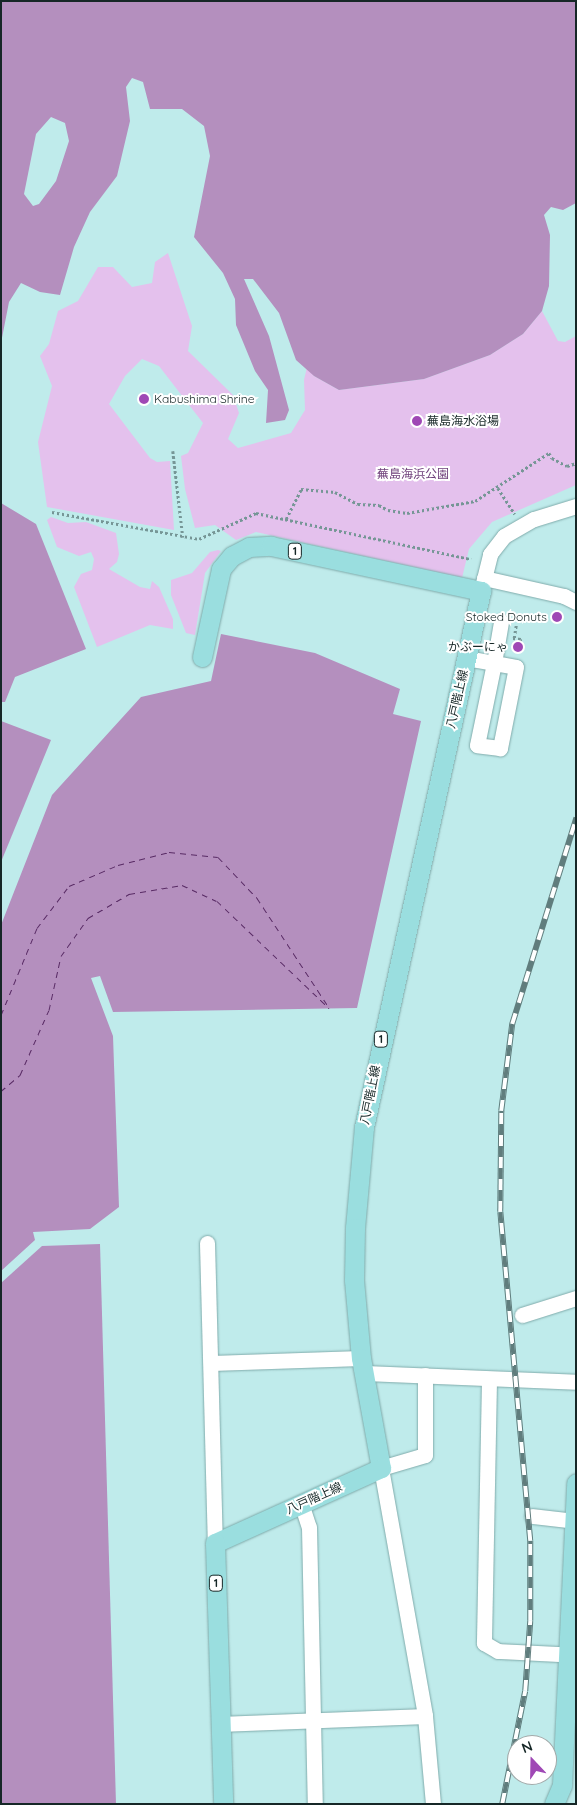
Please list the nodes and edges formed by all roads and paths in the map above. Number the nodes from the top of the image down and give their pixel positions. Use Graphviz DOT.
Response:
graph roads {
  1 [pos="174,451"];
  2 [pos="576,463"];
  3 [pos="498,488"];
  4 [pos="576,506"];
  5 [pos="52,512"];
  6 [pos="516,516"];
  7 [pos="286,520"];
  8 [pos="183,537"];
  9 [pos="471,558"];
  10 [pos="483,584"];
  11 [pos="576,602"];
  12 [pos="508,630"];
  13 [pos="202,657"];
  14 [pos="466,658"];
  15 [pos="494,663"];
  16 [pos="516,667"];
  17 [pos="207,1243"];
  18 [pos="576,1298"];
  19 [pos="522,1315"];
  20 [pos="211,1363"];
  21 [pos="363,1365"];
  22 [pos="425,1375"];
  23 [pos="489,1380"];
  24 [pos="576,1382"];
  25 [pos="381,1468"];
  26 [pos="576,1483"];
  27 [pos="302,1503"];
  28 [pos="532,1516"];
  29 [pos="575,1520"];
  30 [pos="215,1543"];
  31 [pos="572,1654"];
  32 [pos="425,1716"];
  33 [pos="312,1721"];
  34 [pos="220,1724"];
  35 [pos="222,1804"];
  36 [pos="314,1804"];
  37 [pos="433,1804"];
  38 [pos="554,1804"];
  1 -- 8 [label="path"];
  2 -- 3 [label="path"];
  3 -- 6 [label="path"];
  3 -- 7 [label="path"];
  4 -- 10 [label="street"];
  5 -- 8 [label="path"];
  7 -- 8 [label="path"];
  7 -- 9 [label="path"];
  10 -- 11 [label="street"];
  10 -- 13 [label="main road, 1"];
  10 -- 14 [label="main road, 八戸階上線 / 1"];
  12 -- 15 [label="street"];
  12 -- 16 [label="path"];
  14 -- 15 [label="street"];
  14 -- 21 [label="main road, 八戸階上線 / 1"];
  15 -- 16 [label="street"];
  15 -- 16 [label="street"];
  17 -- 20 [label="street"];
  18 -- 19 [label="street"];
  20 -- 21 [label="street"];
  20 -- 30 [label="street"];
  21 -- 22 [label="street"];
  21 -- 25 [label="main road, 八戸階上線 / 1"];
  22 -- 23 [label="street"];
  22 -- 25 [label="street"];
  23 -- 24 [label="street"];
  23 -- 31 [label="street"];
  25 -- 27 [label="main road, 八戸階上線"];
  25 -- 32 [label="street"];
  26 -- 29 [label="main road"];
  27 -- 30 [label="main road, 八戸階上線"];
  27 -- 33 [label="street"];
  28 -- 29 [label="street"];
  29 -- 31 [label="main road"];
  30 -- 34 [label="main road, 1"];
  31 -- 38 [label="main road"];
  32 -- 33 [label="street"];
  32 -- 37 [label="street"];
  33 -- 34 [label="street"];
  33 -- 36 [label="street"];
  34 -- 35 [label="main road, 1"];
}
